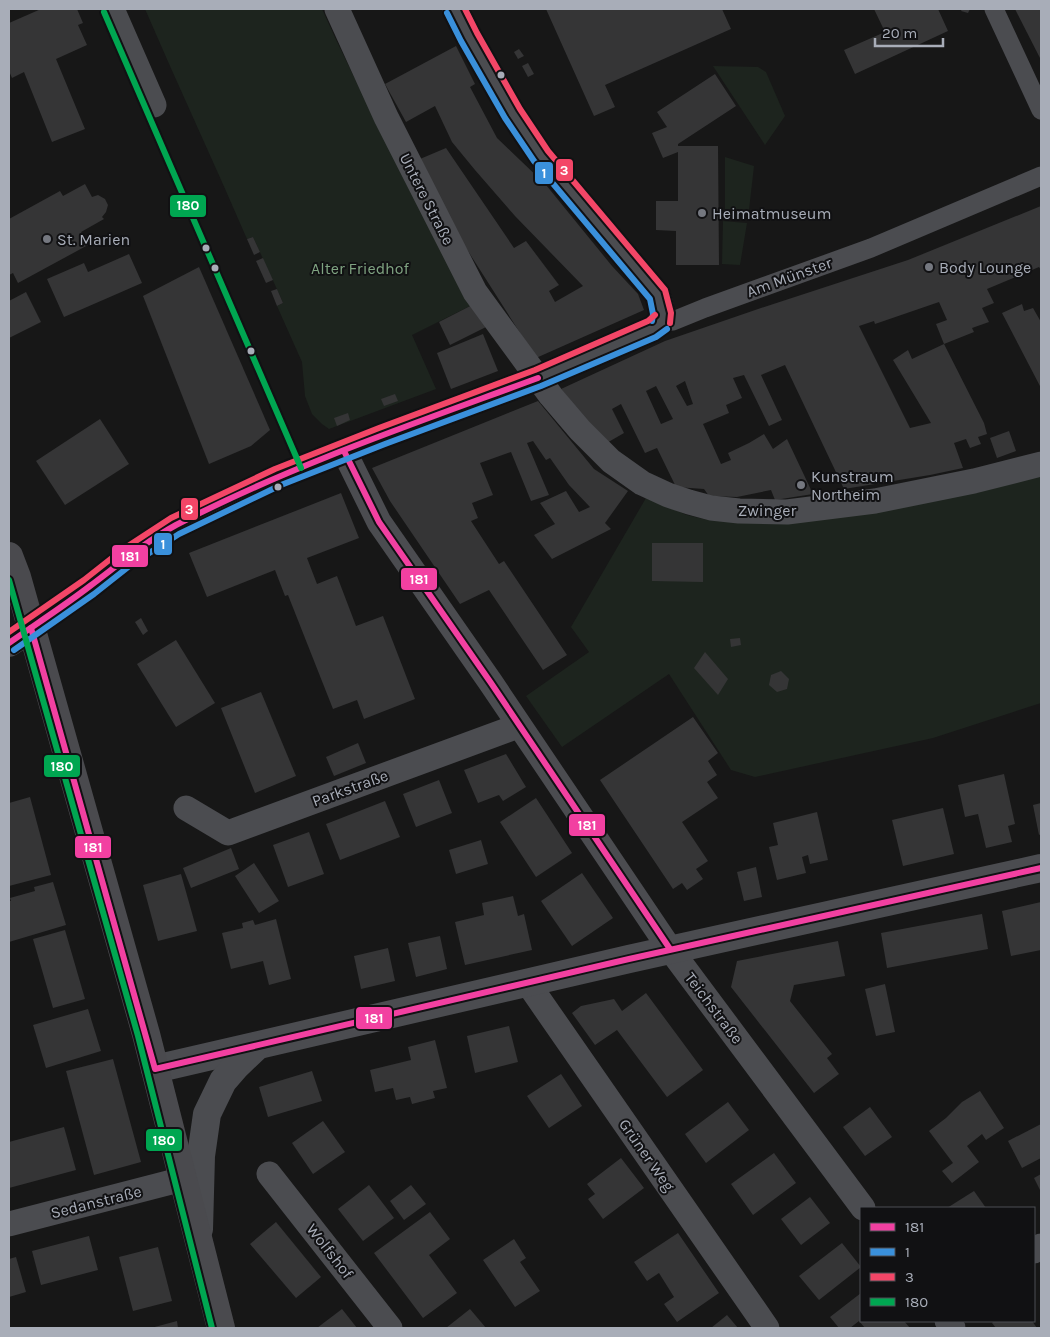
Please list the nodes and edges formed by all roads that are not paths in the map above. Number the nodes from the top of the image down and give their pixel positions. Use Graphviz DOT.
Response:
graph roads {
  1 [pos="112,9"];
  2 [pos="337,9"];
  3 [pos="455,9"];
  4 [pos="996,13"];
  5 [pos="154,105"];
  6 [pos="1041,110"];
  7 [pos="1041,176"];
  8 [pos="661,322"];
  9 [pos="538,378"];
  10 [pos="344,451"];
  11 [pos="1041,464"];
  12 [pos="175,526"];
  13 [pos="9,556"];
  14 [pos="31,628"];
  15 [pos="9,643"];
  16 [pos="518,726"];
  17 [pos="186,808"];
  18 [pos="1041,868"];
  19 [pos="670,949"];
  20 [pos="528,982"];
  21 [pos="257,1046"];
  22 [pos="155,1069"];
  23 [pos="269,1174"];
  24 [pos="183,1179"];
  25 [pos="862,1207"];
  26 [pos="9,1224"];
  27 [pos="199,1241"];
  28 [pos="221,1328"];
  29 [pos="390,1328"];
  30 [pos="767,1328"];
  1 -- 5 [label="street"];
  2 -- 9 [label="street, Untere Straße"];
  3 -- 8 [label="street"];
  4 -- 6 [label="street"];
  7 -- 8 [label="street, Am Münster"];
  8 -- 9 [label="street, Am Münster"];
  9 -- 10 [label="street, Am Münster"];
  9 -- 11 [label="street, Zwinger"];
  10 -- 12 [label="street, Am Münster"];
  10 -- 16 [label="street, Teichstraße"];
  13 -- 14 [label="main road"];
  14 -- 15 [label="main road"];
  14 -- 22 [label="main road"];
  16 -- 17 [label="street, Parkstraße"];
  16 -- 19 [label="street, Teichstraße"];
  18 -- 19 [label="street"];
  19 -- 20 [label="street"];
  19 -- 25 [label="street, Teichstraße"];
  20 -- 21 [label="street"];
  20 -- 30 [label="street, Grüner Weg"];
  21 -- 22 [label="street"];
  21 -- 27 [label="street"];
  22 -- 24 [label="main road"];
  23 -- 29 [label="street, Wolfshof"];
  24 -- 26 [label="street, Sedanstraße"];
  24 -- 27 [label="main road"];
  27 -- 28 [label="main road"];
}
